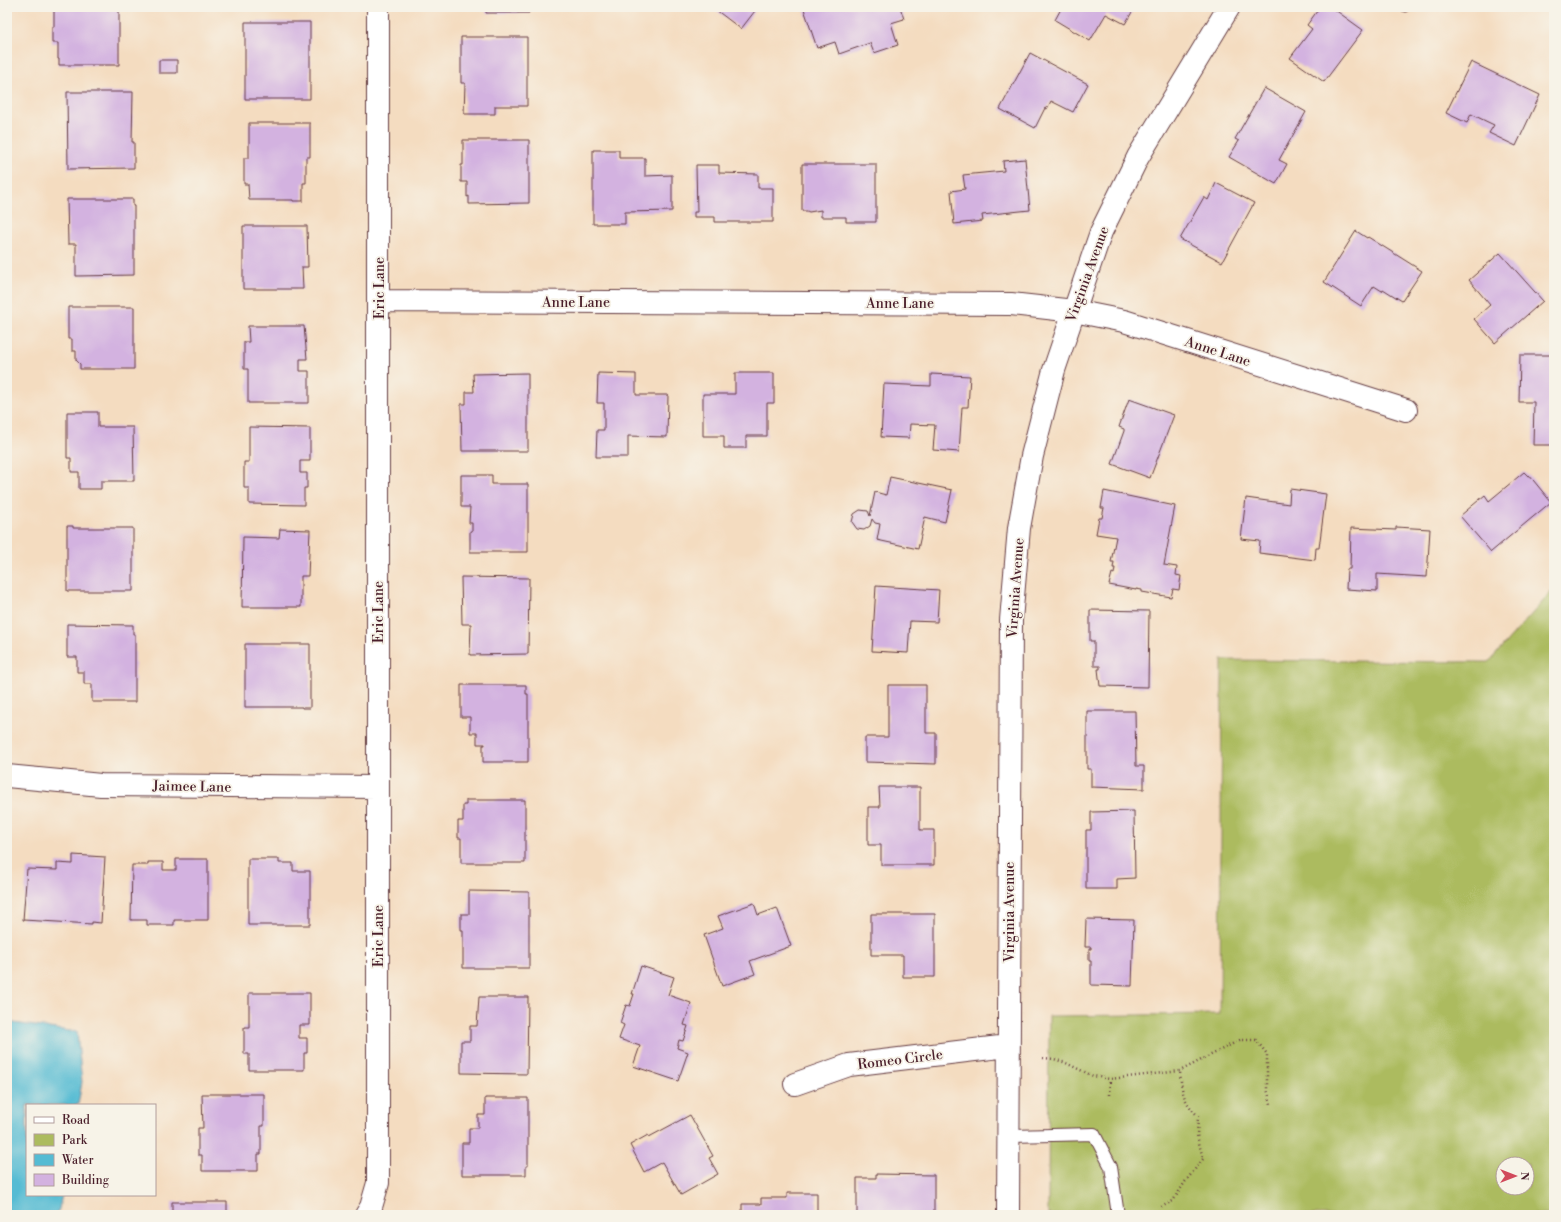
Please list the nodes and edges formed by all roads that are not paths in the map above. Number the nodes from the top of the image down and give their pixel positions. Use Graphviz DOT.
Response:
graph roads {
  1 [pos="378,7"];
  2 [pos="1229,7"];
  3 [pos="379,301"];
  4 [pos="1074,311"];
  5 [pos="1406,410"];
  6 [pos="7,776"];
  7 [pos="378,787"];
  8 [pos="1008,1046"];
  9 [pos="796,1084"];
  10 [pos="1008,1136"];
  11 [pos="366,1215"];
  12 [pos="1008,1215"];
  13 [pos="1118,1215"];
  1 -- 3 [label="street, Eric Lane"];
  2 -- 4 [label="street, Virginia Avenue"];
  3 -- 4 [label="street, Anne Lane"];
  3 -- 7 [label="street, Eric Lane"];
  4 -- 5 [label="street, Anne Lane"];
  4 -- 8 [label="street, Virginia Avenue"];
  6 -- 7 [label="street, Jaimee Lane"];
  7 -- 11 [label="street, Eric Lane"];
  8 -- 9 [label="street, Romeo Circle"];
  8 -- 10 [label="street, Virginia Avenue"];
  10 -- 12 [label="street, Virginia Avenue"];
  10 -- 13 [label="lane"];
}
